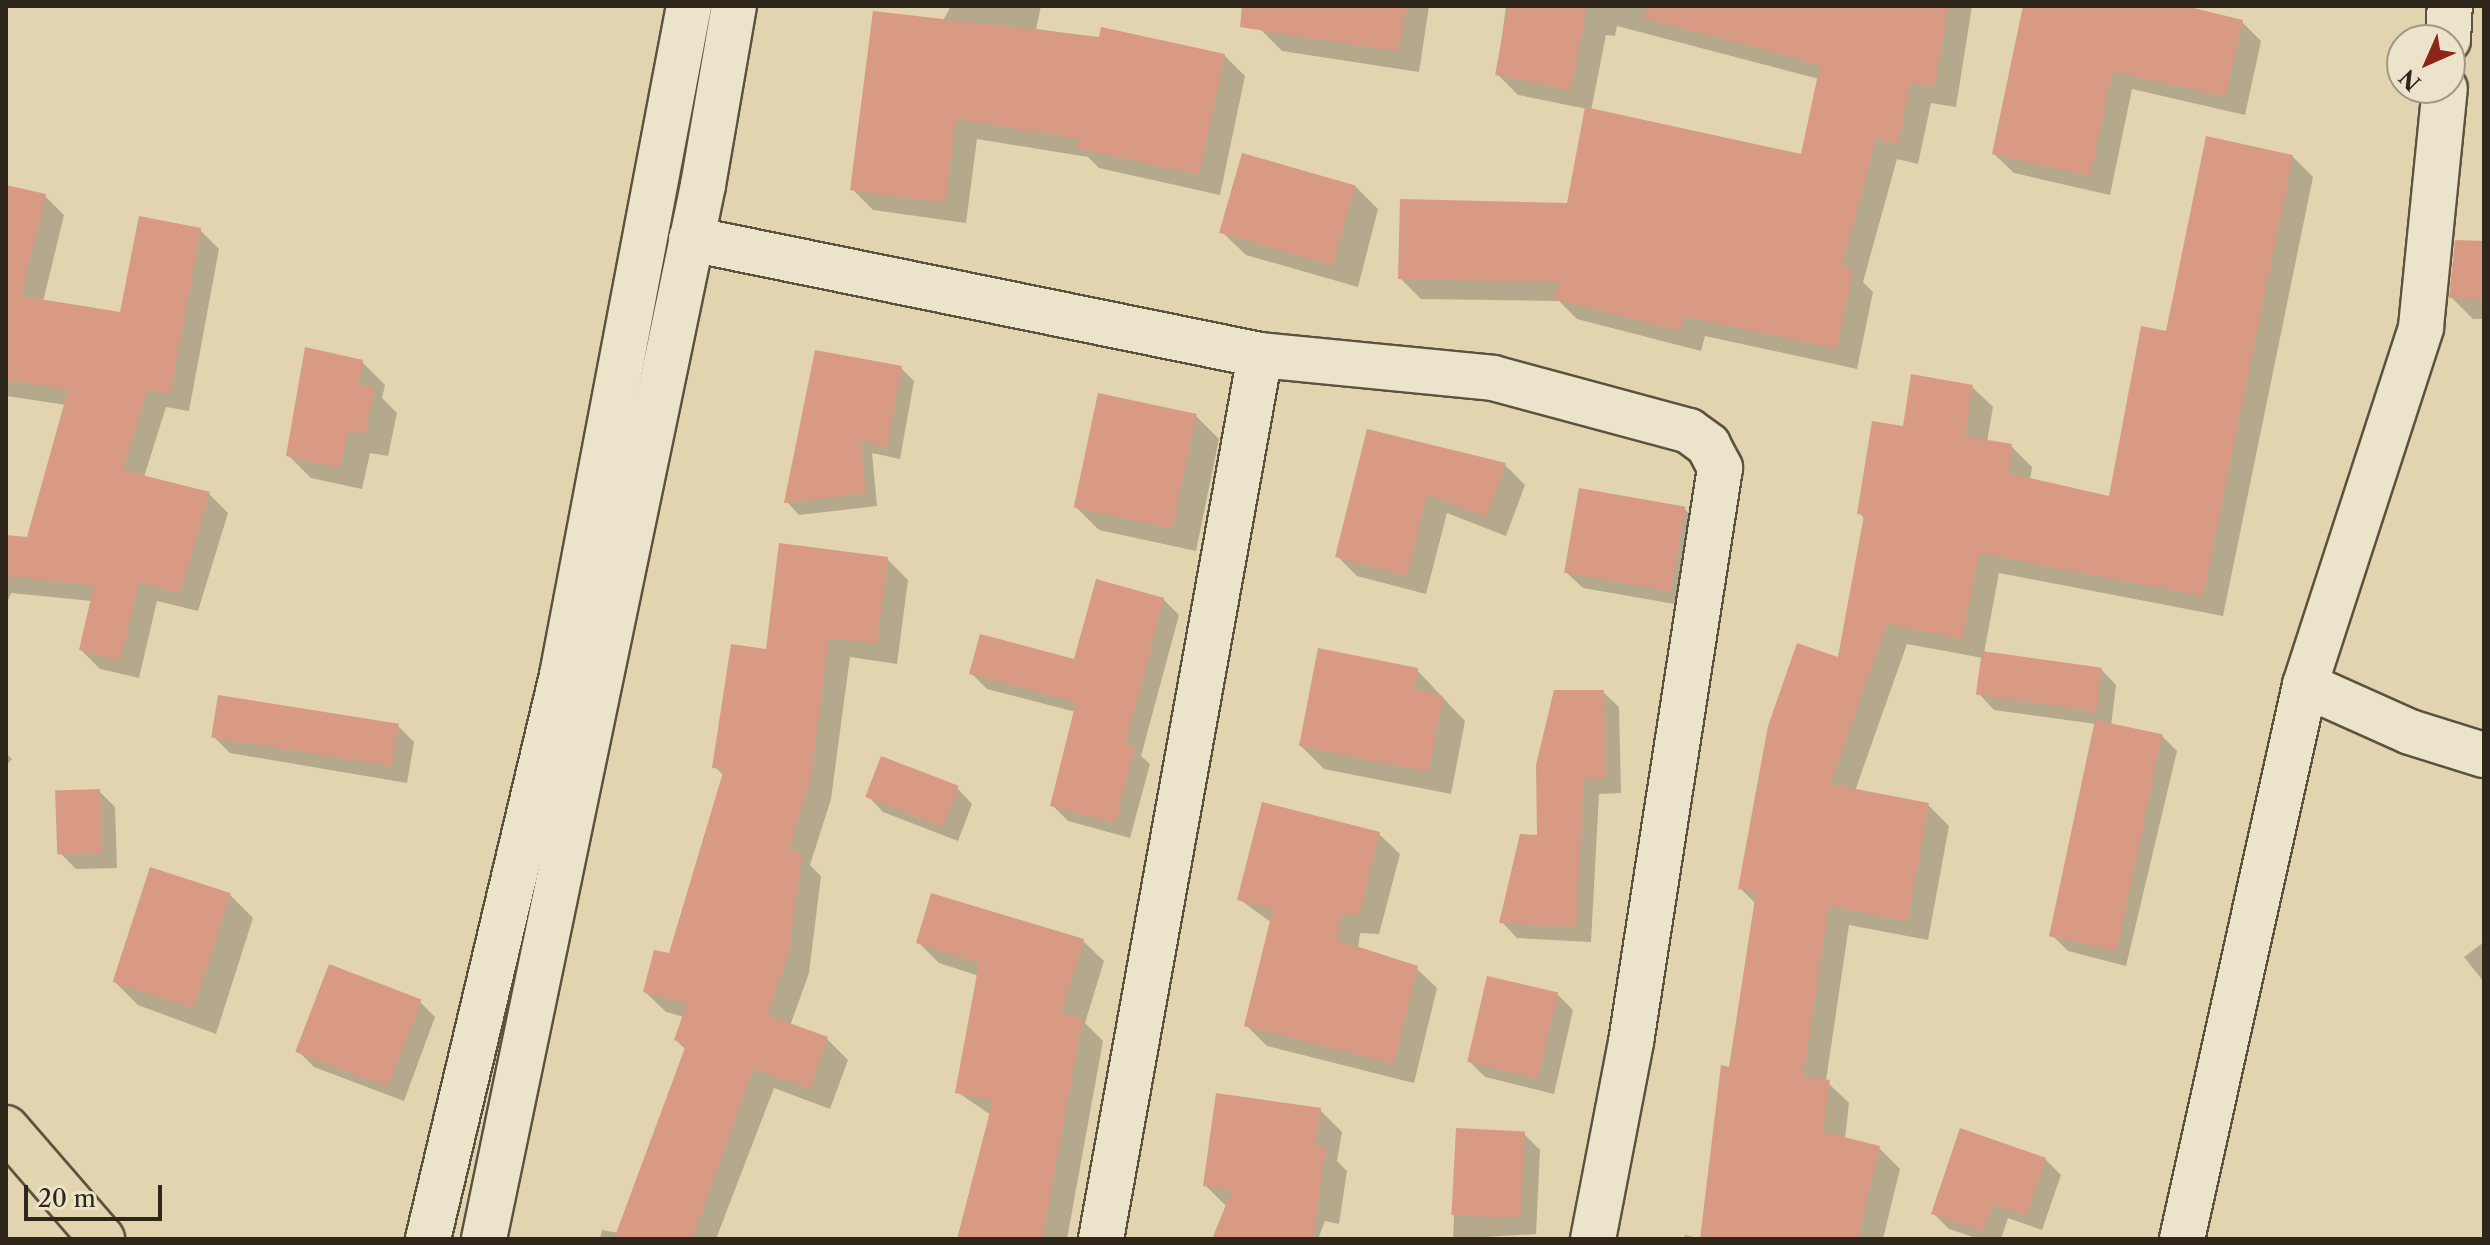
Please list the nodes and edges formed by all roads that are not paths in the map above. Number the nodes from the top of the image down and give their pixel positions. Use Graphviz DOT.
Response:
graph roads {
  1 [pos="689,6"];
  2 [pos="734,6"];
  3 [pos="2443,104"];
  4 [pos="691,239"];
  5 [pos="1260,355"];
  6 [pos="2305,685"];
  7 [pos="2484,755"];
  8 [pos="6,1128"];
  9 [pos="102,1239"];
  10 [pos="428,1239"];
  11 [pos="484,1239"];
  12 [pos="1101,1239"];
  13 [pos="1593,1239"];
  14 [pos="2182,1239"];
  1 -- 10 [label="street"];
  2 -- 4 [label="street"];
  3 -- 6 [label="street"];
  4 -- 5 [label="street"];
  4 -- 11 [label="street"];
  5 -- 12 [label="street"];
  5 -- 13 [label="street"];
  6 -- 7 [label="street"];
  6 -- 14 [label="street"];
  8 -- 9 [label="highway"];
}
